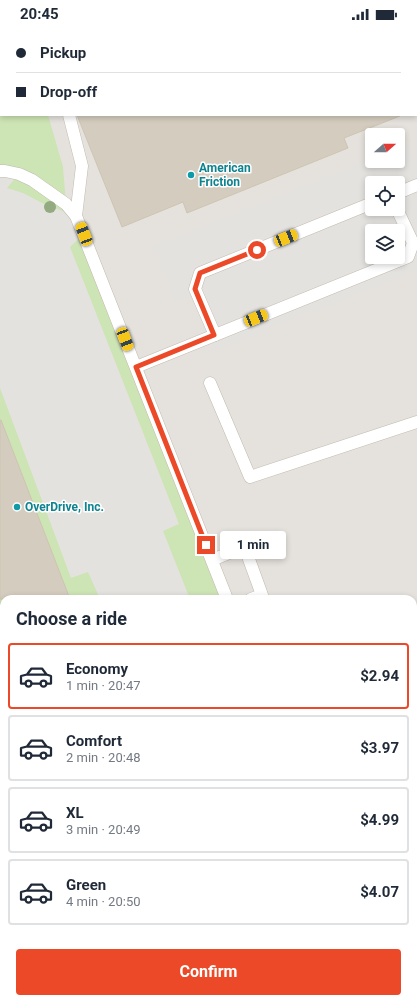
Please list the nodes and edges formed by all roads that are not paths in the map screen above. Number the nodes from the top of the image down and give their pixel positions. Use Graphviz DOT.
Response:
graph roads {
  1 [pos="69,116"];
  2 [pos="0,171"];
  3 [pos="417,185"];
  4 [pos="405,190"];
  5 [pos="365,206"];
  6 [pos="76,216"];
  7 [pos="400,216"];
  8 [pos="214,335"];
  9 [pos="136,367"];
  10 [pos="210,383"];
  11 [pos="417,422"];
  12 [pos="212,560"];
  13 [pos="225,595"];
  14 [pos="258,595"];
  1 -- 6 [label="lane"];
  2 -- 6 [label="lane"];
  3 -- 4 [label="lane"];
  5 -- 8 [label="lane"];
  6 -- 9 [label="lane"];
  7 -- 8 [label="lane"];
  8 -- 9 [label="lane"];
  9 -- 12 [label="lane"];
  10 -- 11 [label="lane"];
  12 -- 13 [label="lane"];
  12 -- 14 [label="lane"];
}
